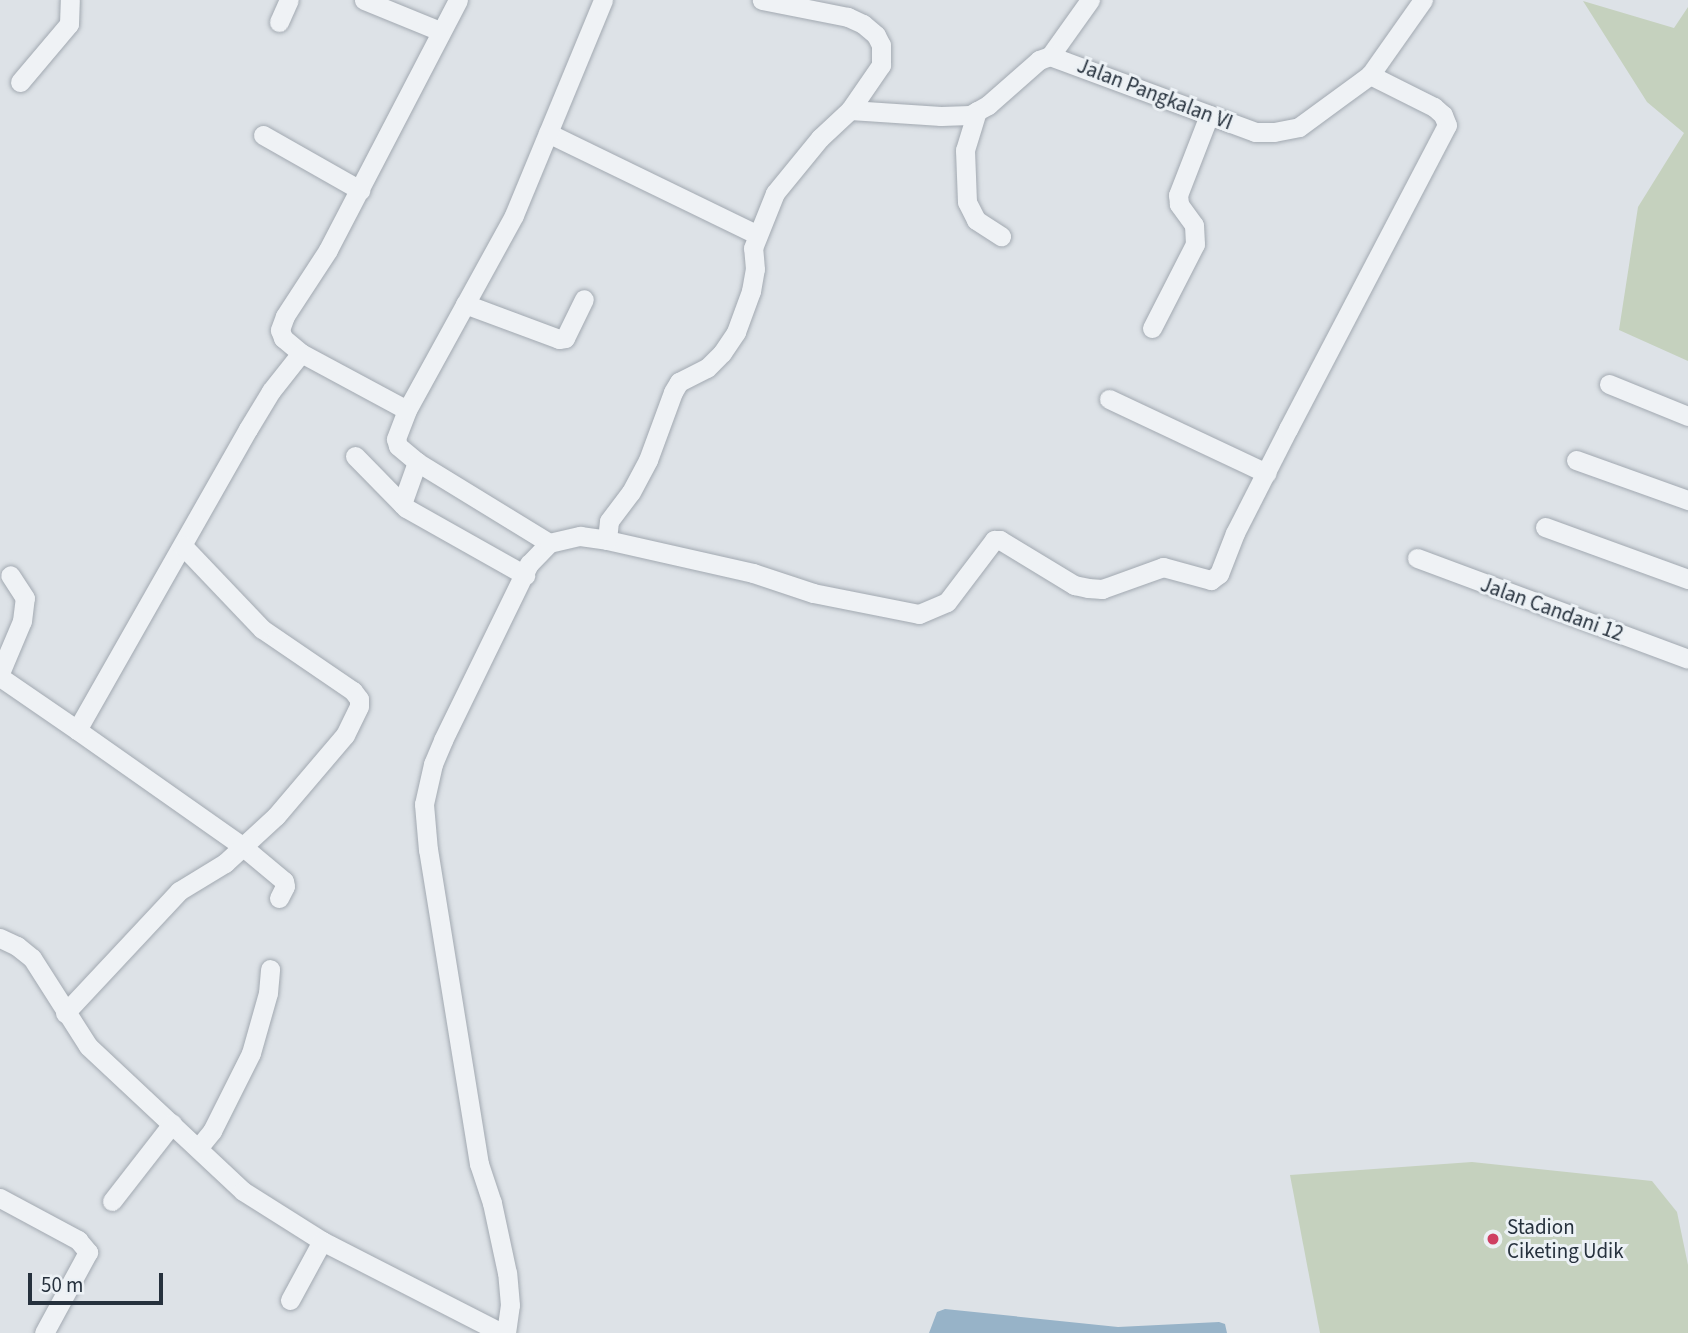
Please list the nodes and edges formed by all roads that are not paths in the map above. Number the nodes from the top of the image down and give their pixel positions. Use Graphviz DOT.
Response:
graph roads {
  1 [pos="70,0"];
  2 [pos="289,0"];
  3 [pos="364,0"];
  4 [pos="458,0"];
  5 [pos="603,0"];
  6 [pos="762,0"];
  7 [pos="1090,0"];
  8 [pos="1423,0"];
  9 [pos="279,22"];
  10 [pos="440,31"];
  11 [pos="1051,57"];
  12 [pos="1370,75"];
  13 [pos="20,82"];
  14 [pos="850,110"];
  15 [pos="977,111"];
  16 [pos="1209,115"];
  17 [pos="548,133"];
  18 [pos="263,135"];
  19 [pos="360,190"];
  20 [pos="758,235"];
  21 [pos="1001,236"];
  22 [pos="584,299"];
  23 [pos="465,304"];
  24 [pos="1152,328"];
  25 [pos="301,353"];
  26 [pos="1609,384"];
  27 [pos="1108,399"];
  28 [pos="407,410"];
  29 [pos="1688,416"];
  30 [pos="355,456"];
  31 [pos="1576,460"];
  32 [pos="416,462"];
  33 [pos="1266,473"];
  34 [pos="1688,500"];
  35 [pos="402,504"];
  36 [pos="1545,527"];
  37 [pos="607,540"];
  38 [pos="549,543"];
  39 [pos="183,546"];
  40 [pos="1417,558"];
  41 [pos="10,575"];
  42 [pos="525,575"];
  43 [pos="1688,579"];
  44 [pos="1688,659"];
  45 [pos="0,675"];
  46 [pos="76,730"];
  47 [pos="242,846"];
  48 [pos="278,898"];
  49 [pos="0,938"];
  50 [pos="270,970"];
  51 [pos="65,1013"];
  52 [pos="172,1124"];
  53 [pos="199,1147"];
  54 [pos="0,1198"];
  55 [pos="112,1200"];
  56 [pos="322,1241"];
  57 [pos="290,1300"];
  58 [pos="44,1333"];
  59 [pos="504,1333"];
  1 -- 13 [label="street"];
  2 -- 9 [label="street"];
  3 -- 10 [label="street"];
  4 -- 10 [label="street"];
  5 -- 17 [label="street"];
  6 -- 14 [label="street"];
  7 -- 11 [label="street"];
  8 -- 12 [label="street, Jalan Pangkalan VI"];
  10 -- 19 [label="street"];
  11 -- 15 [label="street, Jalan Pangkalan VI"];
  11 -- 16 [label="street, Jalan Pangkalan VI"];
  12 -- 16 [label="street, Jalan Pangkalan VI"];
  12 -- 33 [label="street"];
  14 -- 15 [label="street"];
  14 -- 20 [label="street"];
  15 -- 21 [label="street"];
  16 -- 24 [label="street"];
  17 -- 20 [label="street"];
  17 -- 23 [label="street"];
  18 -- 19 [label="street"];
  19 -- 25 [label="street"];
  20 -- 37 [label="street"];
  22 -- 23 [label="street"];
  23 -- 28 [label="street"];
  25 -- 28 [label="street"];
  25 -- 39 [label="street"];
  26 -- 29 [label="street"];
  27 -- 33 [label="street"];
  28 -- 32 [label="street"];
  30 -- 35 [label="street"];
  31 -- 34 [label="street"];
  32 -- 35 [label="street"];
  32 -- 38 [label="street"];
  33 -- 37 [label="street"];
  35 -- 42 [label="street"];
  36 -- 43 [label="street"];
  37 -- 38 [label="street"];
  38 -- 42 [label="street"];
  39 -- 46 [label="street"];
  39 -- 47 [label="street"];
  40 -- 44 [label="street, Jalan Candani 12"];
  41 -- 45 [label="street"];
  42 -- 59 [label="street"];
  45 -- 46 [label="street"];
  46 -- 47 [label="street"];
  47 -- 48 [label="street"];
  47 -- 51 [label="street"];
  49 -- 51 [label="street"];
  50 -- 53 [label="street"];
  51 -- 52 [label="street"];
  52 -- 53 [label="street"];
  52 -- 55 [label="street"];
  53 -- 56 [label="street"];
  54 -- 58 [label="street"];
  56 -- 57 [label="street"];
  56 -- 59 [label="street"];
}
